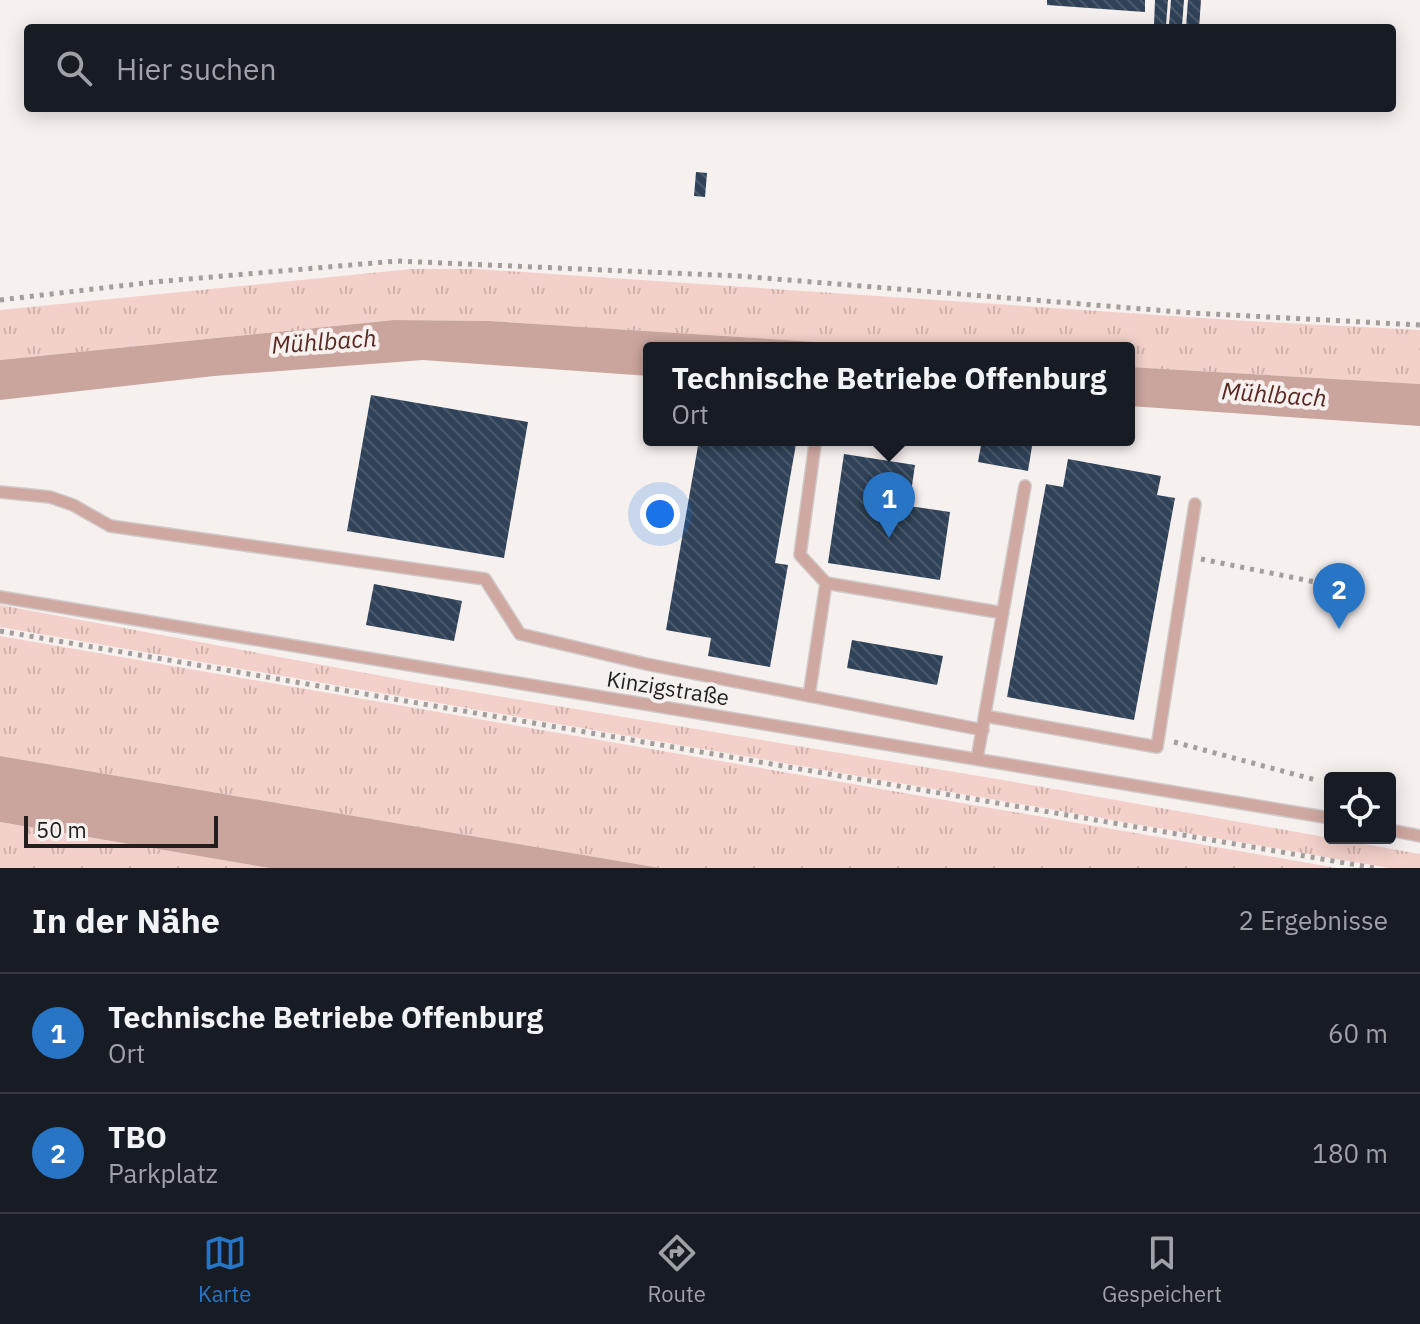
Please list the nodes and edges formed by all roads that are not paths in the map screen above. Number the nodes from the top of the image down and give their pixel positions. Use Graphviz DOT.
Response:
graph roads {
  1 [pos="815,446"];
  2 [pos="1025,486"];
  3 [pos="0,492"];
  4 [pos="1195,504"];
  5 [pos="826,583"];
  6 [pos="0,597"];
  7 [pos="1003,613"];
  8 [pos="809,696"];
  9 [pos="985,716"];
  10 [pos="983,730"];
  11 [pos="977,759"];
  12 [pos="1324,817"];
  13 [pos="1396,831"];
  14 [pos="1420,836"];
  1 -- 5 [label="lane"];
  2 -- 7 [label="lane"];
  3 -- 8 [label="lane"];
  4 -- 9 [label="lane"];
  5 -- 7 [label="lane"];
  5 -- 8 [label="lane"];
  6 -- 11 [label="lane, Kinzigstraße"];
  7 -- 9 [label="lane"];
  8 -- 10 [label="lane"];
  9 -- 10 [label="lane"];
  10 -- 11 [label="lane"];
  11 -- 12 [label="lane, Kinzigstraße"];
  13 -- 14 [label="lane"];
}
